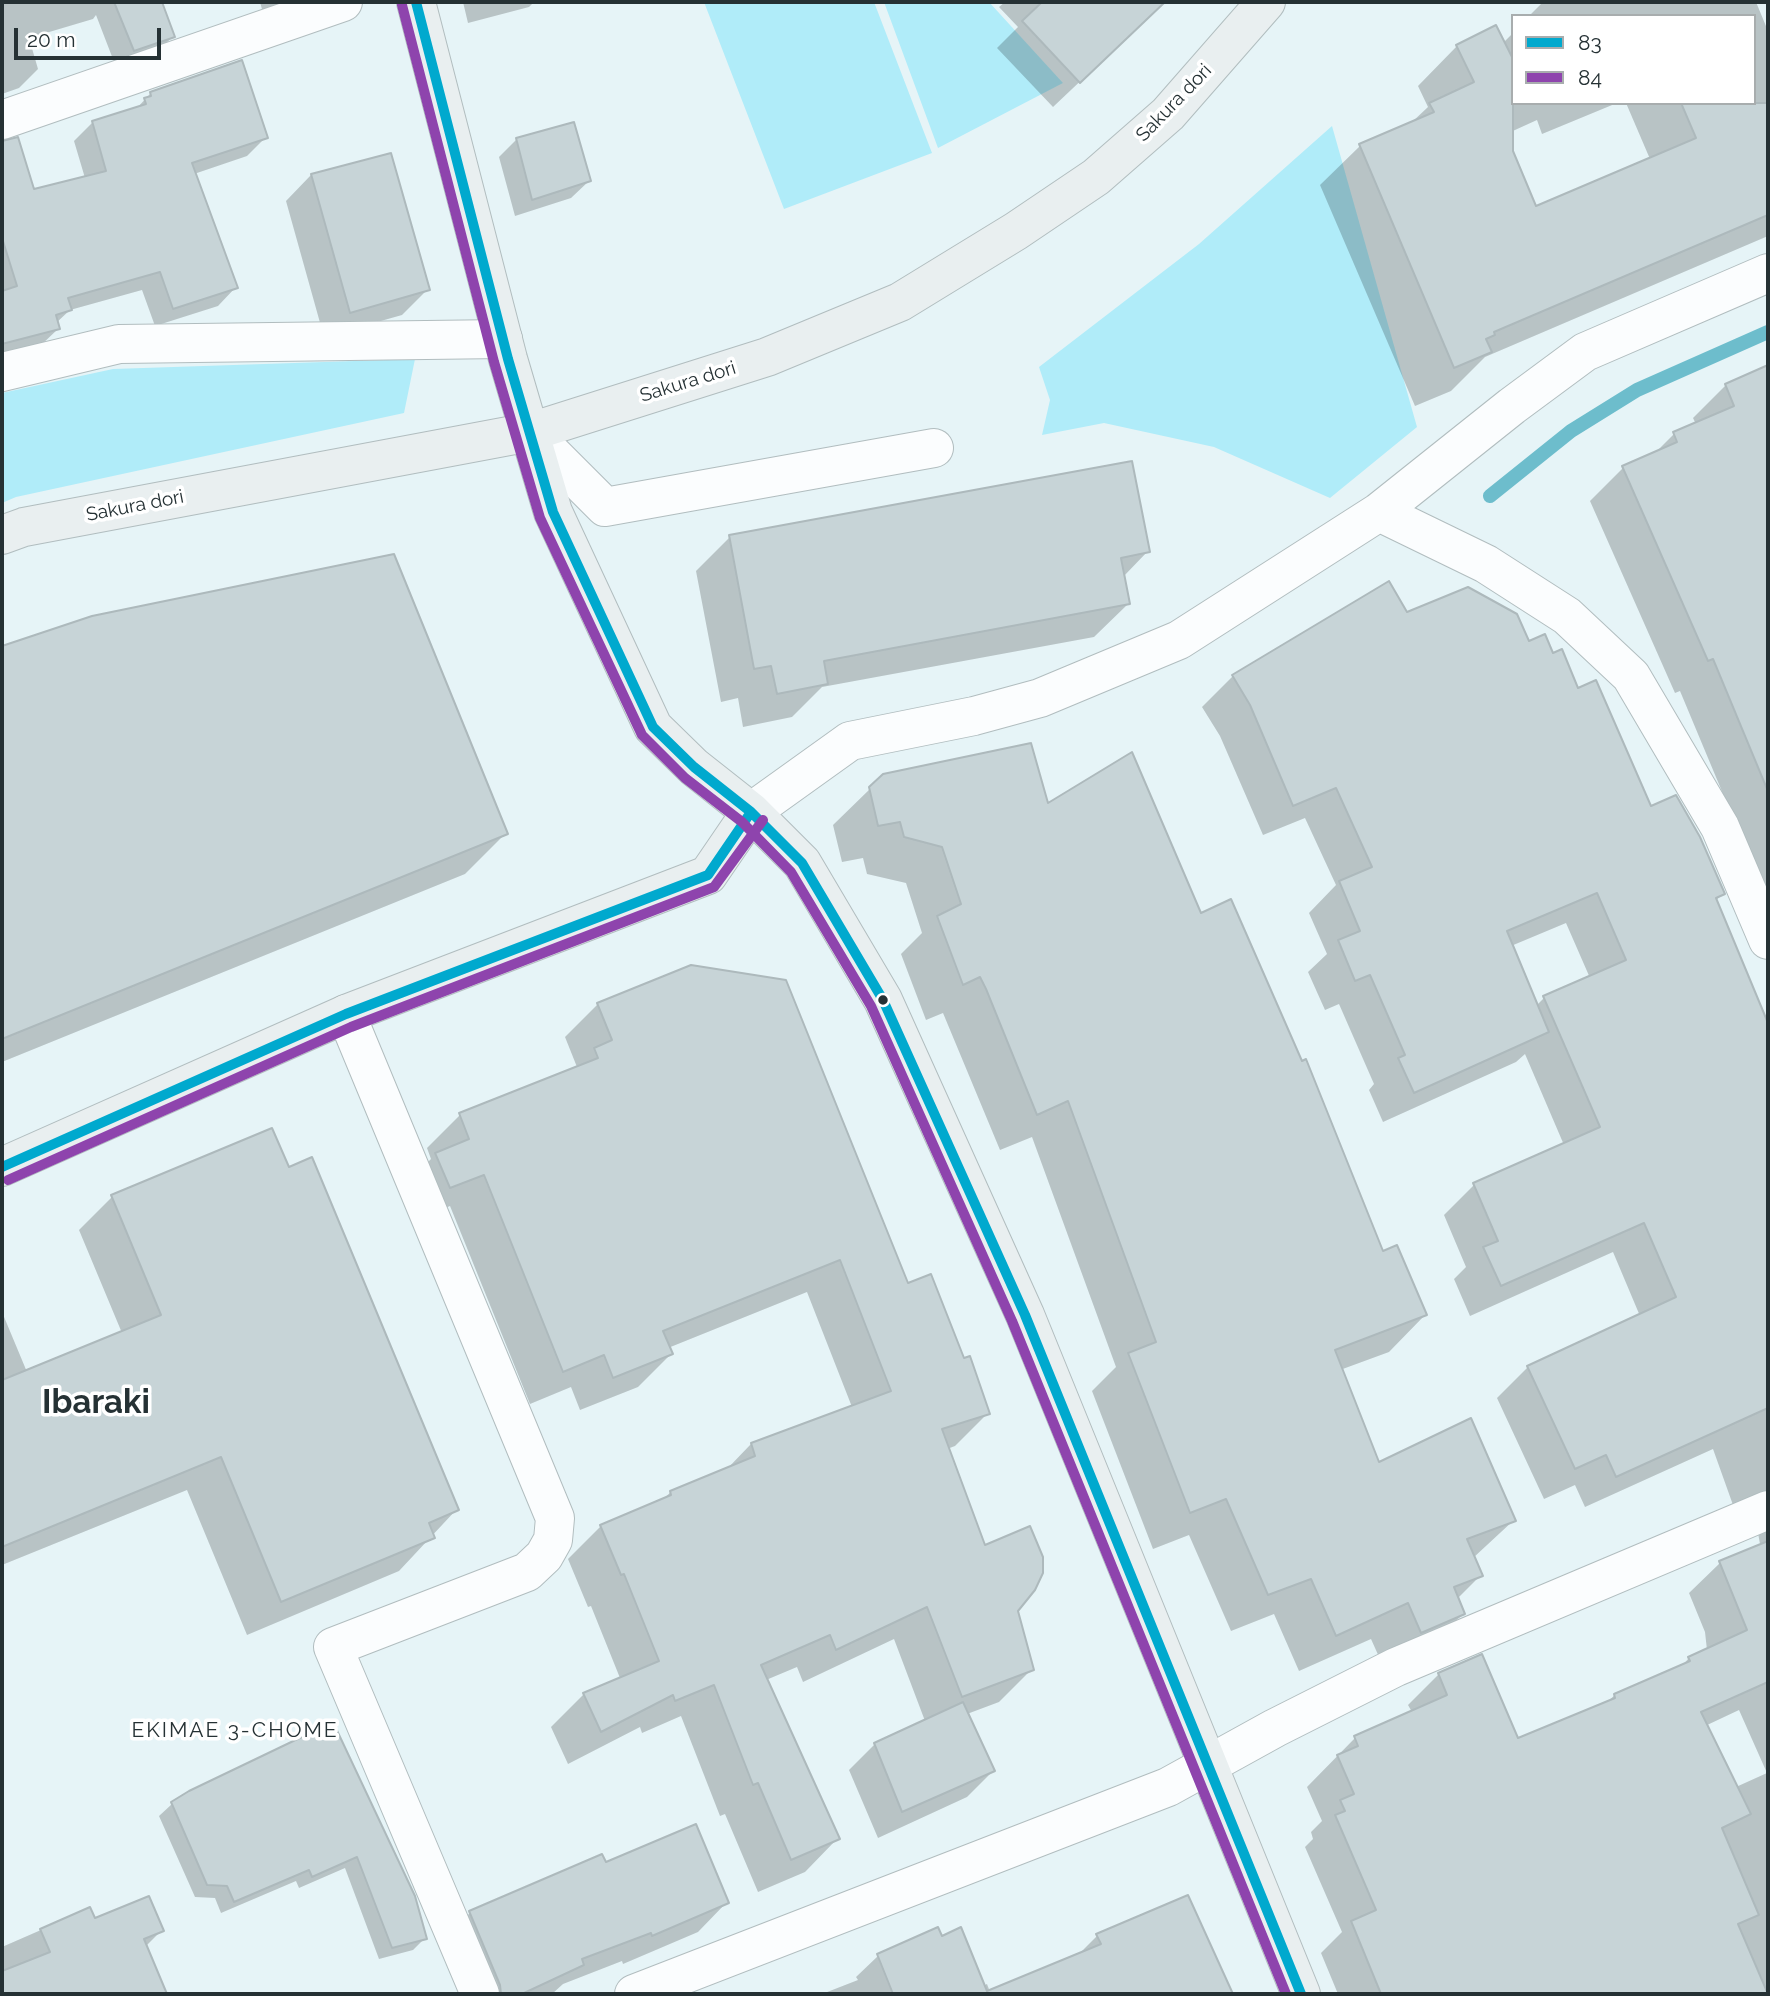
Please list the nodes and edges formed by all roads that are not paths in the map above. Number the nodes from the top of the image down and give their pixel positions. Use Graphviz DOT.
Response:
graph roads {
  1 [pos="343,2"];
  2 [pos="416,2"];
  3 [pos="1266,2"];
  4 [pos="2,120"];
  5 [pos="1768,273"];
  6 [pos="503,339"];
  7 [pos="2,372"];
  8 [pos="530,432"];
  9 [pos="934,448"];
  10 [pos="1379,512"];
  11 [pos="2,535"];
  12 [pos="751,812"];
  13 [pos="1768,940"];
  14 [pos="346,1014"];
  15 [pos="2,1167"];
  16 [pos="1768,1510"];
  17 [pos="1208,1764"];
  18 [pos="480,1994"];
  19 [pos="634,1994"];
  20 [pos="1301,1994"];
  1 -- 4 [label="street"];
  2 -- 6 [label="street"];
  3 -- 8 [label="street, Sakura dori"];
  5 -- 10 [label="street"];
  6 -- 7 [label="street"];
  6 -- 8 [label="street"];
  8 -- 9 [label="street"];
  8 -- 11 [label="street, Sakura dori"];
  8 -- 12 [label="street"];
  10 -- 12 [label="street"];
  10 -- 13 [label="street"];
  12 -- 14 [label="street"];
  12 -- 17 [label="street"];
  14 -- 15 [label="street"];
  14 -- 18 [label="street"];
  16 -- 17 [label="street"];
  17 -- 19 [label="street"];
  17 -- 20 [label="street"];
}
